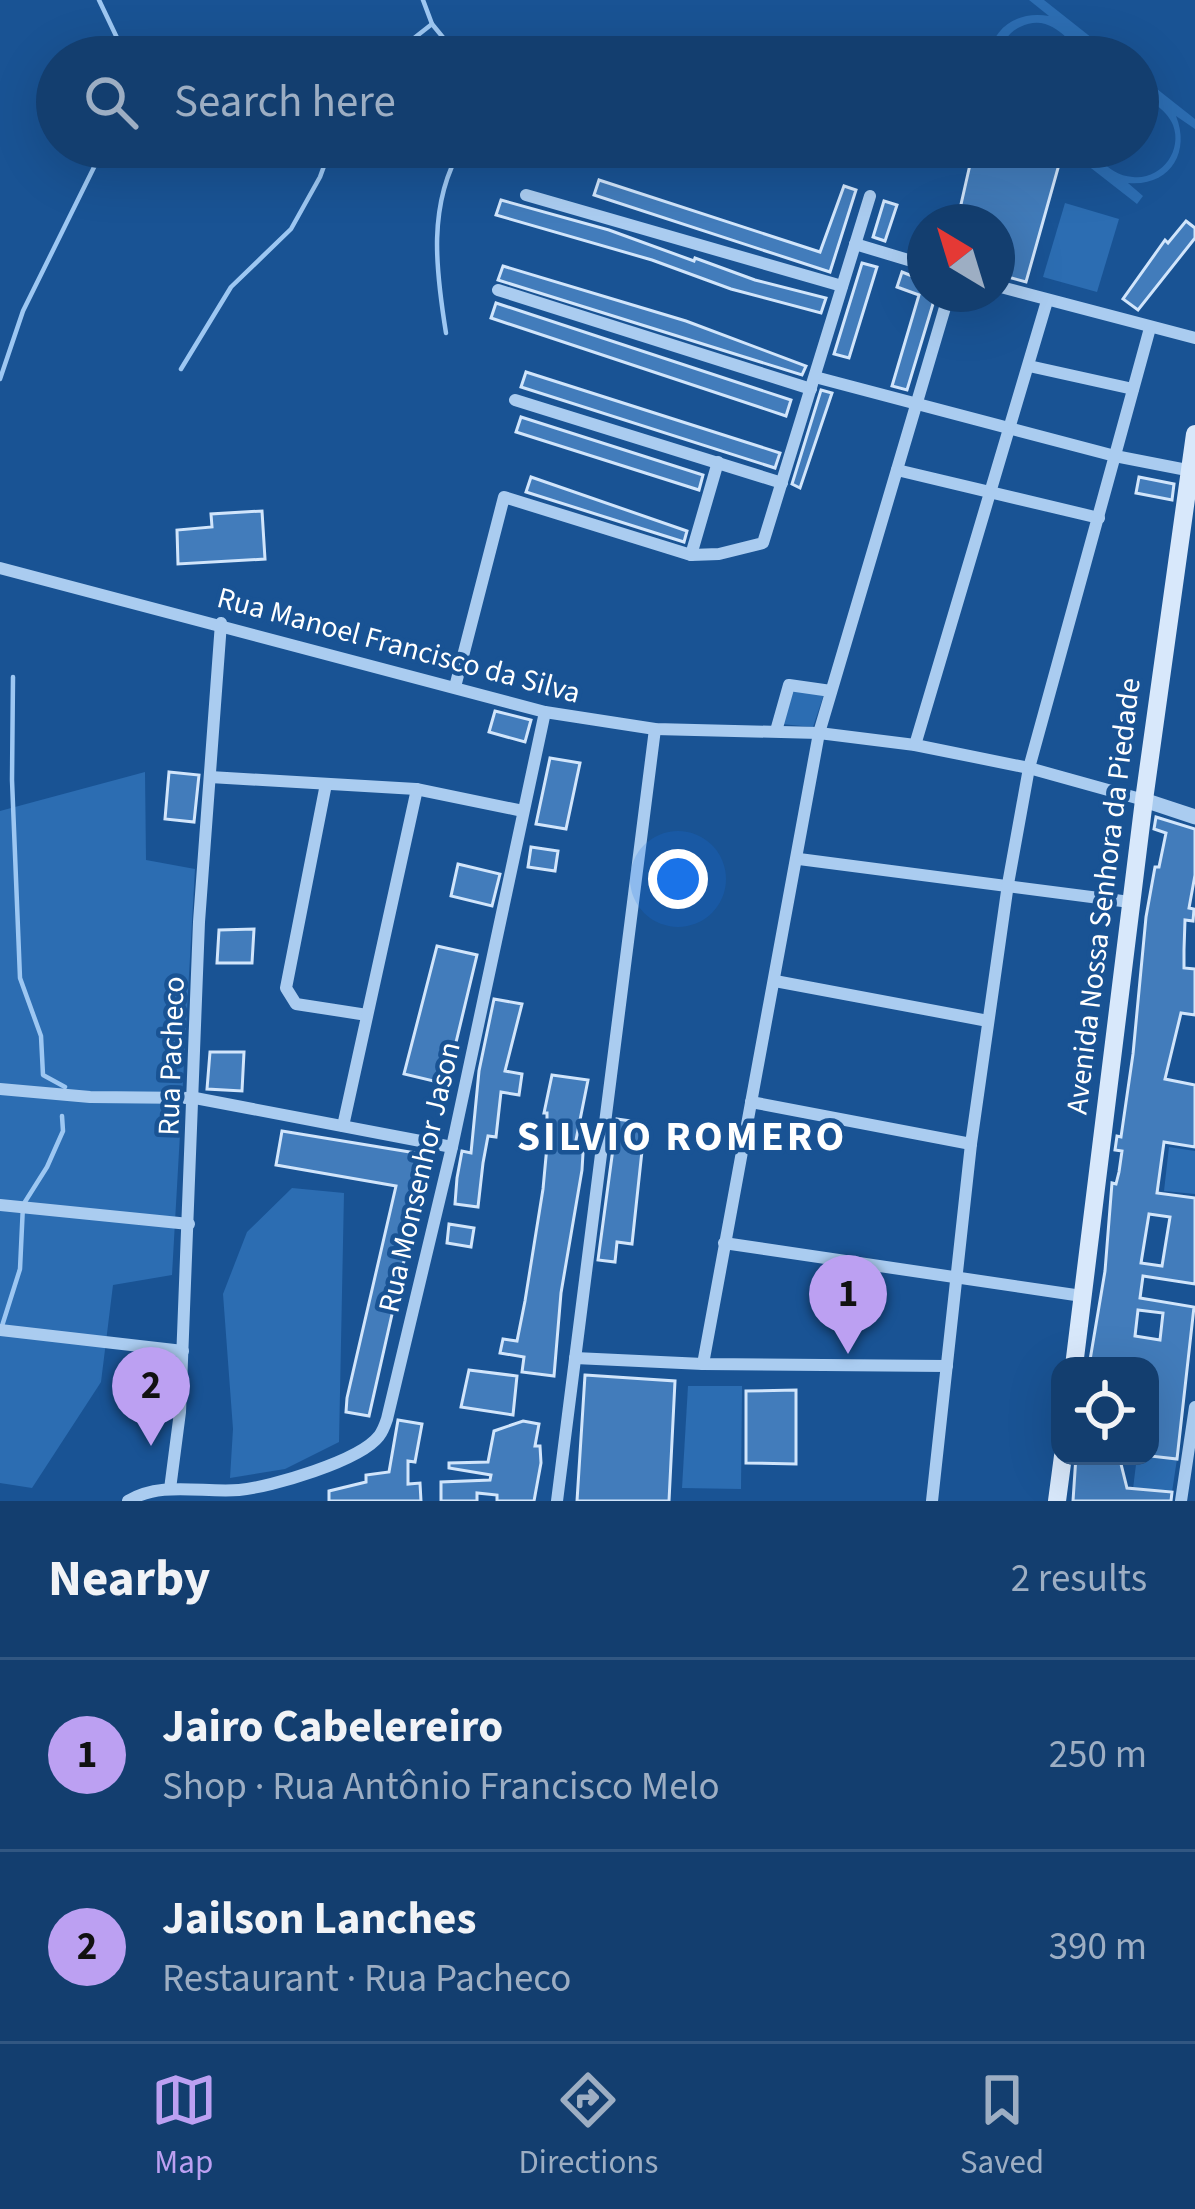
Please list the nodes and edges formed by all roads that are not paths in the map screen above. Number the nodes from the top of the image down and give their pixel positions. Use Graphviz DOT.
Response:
graph roads {
  1 [pos="526,195"];
  2 [pos="870,196"];
  3 [pos="855,244"];
  4 [pos="907,260"];
  5 [pos="842,286"];
  6 [pos="498,290"];
  7 [pos="1015,291"];
  8 [pos="1047,301"];
  9 [pos="944,312"];
  10 [pos="1150,328"];
  11 [pos="1195,338"];
  12 [pos="1029,367"];
  13 [pos="813,383"];
  14 [pos="1133,389"];
  15 [pos="515,400"];
  16 [pos="916,403"];
  17 [pos="1011,429"];
  18 [pos="1195,434"];
  19 [pos="1114,456"];
  20 [pos="718,462"];
  21 [pos="897,470"];
  22 [pos="1193,471"];
  23 [pos="782,483"];
  24 [pos="992,494"];
  25 [pos="1099,518"];
  26 [pos="691,555"];
  27 [pos="0,568"];
  28 [pos="221,623"];
  29 [pos="455,688"];
  30 [pos="831,692"];
  31 [pos="545,712"];
  32 [pos="655,729"];
  33 [pos="776,731"];
  34 [pos="819,733"];
  35 [pos="915,746"];
  36 [pos="1029,768"];
  37 [pos="210,777"];
  38 [pos="326,784"];
  39 [pos="417,789"];
  40 [pos="1144,800"];
  41 [pos="524,811"];
  42 [pos="1195,817"];
  43 [pos="799,859"];
  44 [pos="1008,884"];
  45 [pos="1130,902"];
  46 [pos="775,981"];
  47 [pos="367,1016"];
  48 [pos="988,1022"];
  49 [pos="0,1089"];
  50 [pos="195,1098"];
  51 [pos="751,1102"];
  52 [pos="343,1126"];
  53 [pos="971,1144"];
  54 [pos="452,1147"];
  55 [pos="0,1205"];
  56 [pos="189,1224"];
  57 [pos="724,1244"];
  58 [pos="959,1279"];
  59 [pos="1082,1296"];
  60 [pos="0,1330"];
  61 [pos="183,1351"];
  62 [pos="1075,1357"];
  63 [pos="575,1358"];
  64 [pos="703,1364"];
  65 [pos="946,1366"];
  66 [pos="1195,1407"];
  67 [pos="1062,1465"];
  68 [pos="170,1490"];
  69 [pos="153,1496"];
  70 [pos="128,1501"];
  71 [pos="557,1501"];
  72 [pos="932,1501"];
  73 [pos="1057,1501"];
  74 [pos="1181,1501"];
  1 -- 5 [label="street"];
  2 -- 3 [label="street"];
  3 -- 4 [label="street"];
  3 -- 5 [label="street"];
  5 -- 13 [label="street"];
  6 -- 13 [label="street"];
  7 -- 8 [label="street"];
  8 -- 10 [label="street"];
  8 -- 12 [label="street"];
  9 -- 16 [label="street"];
  10 -- 11 [label="street"];
  10 -- 14 [label="street"];
  12 -- 14 [label="street"];
  12 -- 17 [label="street"];
  13 -- 16 [label="street"];
  13 -- 23 [label="street"];
  14 -- 19 [label="street"];
  15 -- 20 [label="street"];
  16 -- 17 [label="street"];
  16 -- 21 [label="street"];
  17 -- 19 [label="street"];
  17 -- 24 [label="street"];
  18 -- 22 [label="main road, Avenida Nossa Senhora da Piedade"];
  19 -- 22 [label="street"];
  19 -- 25 [label="street"];
  20 -- 23 [label="street"];
  20 -- 26 [label="street"];
  21 -- 24 [label="street"];
  21 -- 30 [label="street"];
  22 -- 40 [label="main road, Avenida Nossa Senhora da Piedade"];
  23 -- 26 [label="street"];
  24 -- 25 [label="street"];
  24 -- 35 [label="street"];
  25 -- 36 [label="street"];
  26 -- 29 [label="street"];
  27 -- 28 [label="street, Rua Manoel Francisco da Silva"];
  28 -- 29 [label="street, Rua Manoel Francisco da Silva"];
  28 -- 37 [label="street, Rua Pacheco"];
  29 -- 31 [label="street, Rua Manoel Francisco da Silva"];
  30 -- 33 [label="street"];
  30 -- 34 [label="street"];
  31 -- 32 [label="street, Rua Manoel Francisco da Silva"];
  31 -- 41 [label="street, Rua Monsenhor Jason"];
  32 -- 33 [label="street, Rua Manoel Francisco da Silva"];
  32 -- 63 [label="street"];
  33 -- 34 [label="street, Rua Manoel Francisco da Silva"];
  34 -- 35 [label="street, Rua Manoel Francisco da Silva"];
  34 -- 43 [label="street"];
  35 -- 36 [label="street, Rua Manoel Francisco da Silva"];
  36 -- 40 [label="street, Rua Manoel Francisco da Silva"];
  36 -- 44 [label="street"];
  37 -- 38 [label="street"];
  37 -- 50 [label="street, Rua Pacheco"];
  38 -- 39 [label="street"];
  38 -- 47 [label="street"];
  39 -- 41 [label="street"];
  39 -- 47 [label="street"];
  40 -- 42 [label="street"];
  40 -- 45 [label="main road, Avenida Nossa Senhora da Piedade"];
  41 -- 54 [label="street, Rua Monsenhor Jason"];
  43 -- 44 [label="street"];
  43 -- 46 [label="street"];
  44 -- 45 [label="street"];
  44 -- 48 [label="street"];
  45 -- 59 [label="main road, Avenida Nossa Senhora da Piedade"];
  46 -- 48 [label="street"];
  46 -- 51 [label="street"];
  47 -- 52 [label="street"];
  48 -- 53 [label="street"];
  49 -- 50 [label="street"];
  50 -- 52 [label="street"];
  50 -- 56 [label="street, Rua Pacheco"];
  51 -- 53 [label="street"];
  51 -- 57 [label="street"];
  52 -- 54 [label="street"];
  53 -- 58 [label="street"];
  54 -- 68 [label="street, Rua Monsenhor Jason"];
  55 -- 56 [label="street"];
  56 -- 61 [label="street, Rua Pacheco"];
  57 -- 58 [label="street"];
  57 -- 64 [label="street"];
  58 -- 59 [label="street"];
  58 -- 65 [label="street"];
  59 -- 62 [label="main road, Avenida Nossa Senhora da Piedade"];
  60 -- 61 [label="street"];
  61 -- 68 [label="street, Rua Pacheco"];
  63 -- 64 [label="street"];
  63 -- 71 [label="street"];
  64 -- 65 [label="street"];
  65 -- 72 [label="street"];
  66 -- 74 [label="street"];
  67 -- 73 [label="main road"];
  68 -- 69 [label="street"];
  69 -- 70 [label="street"];
}
